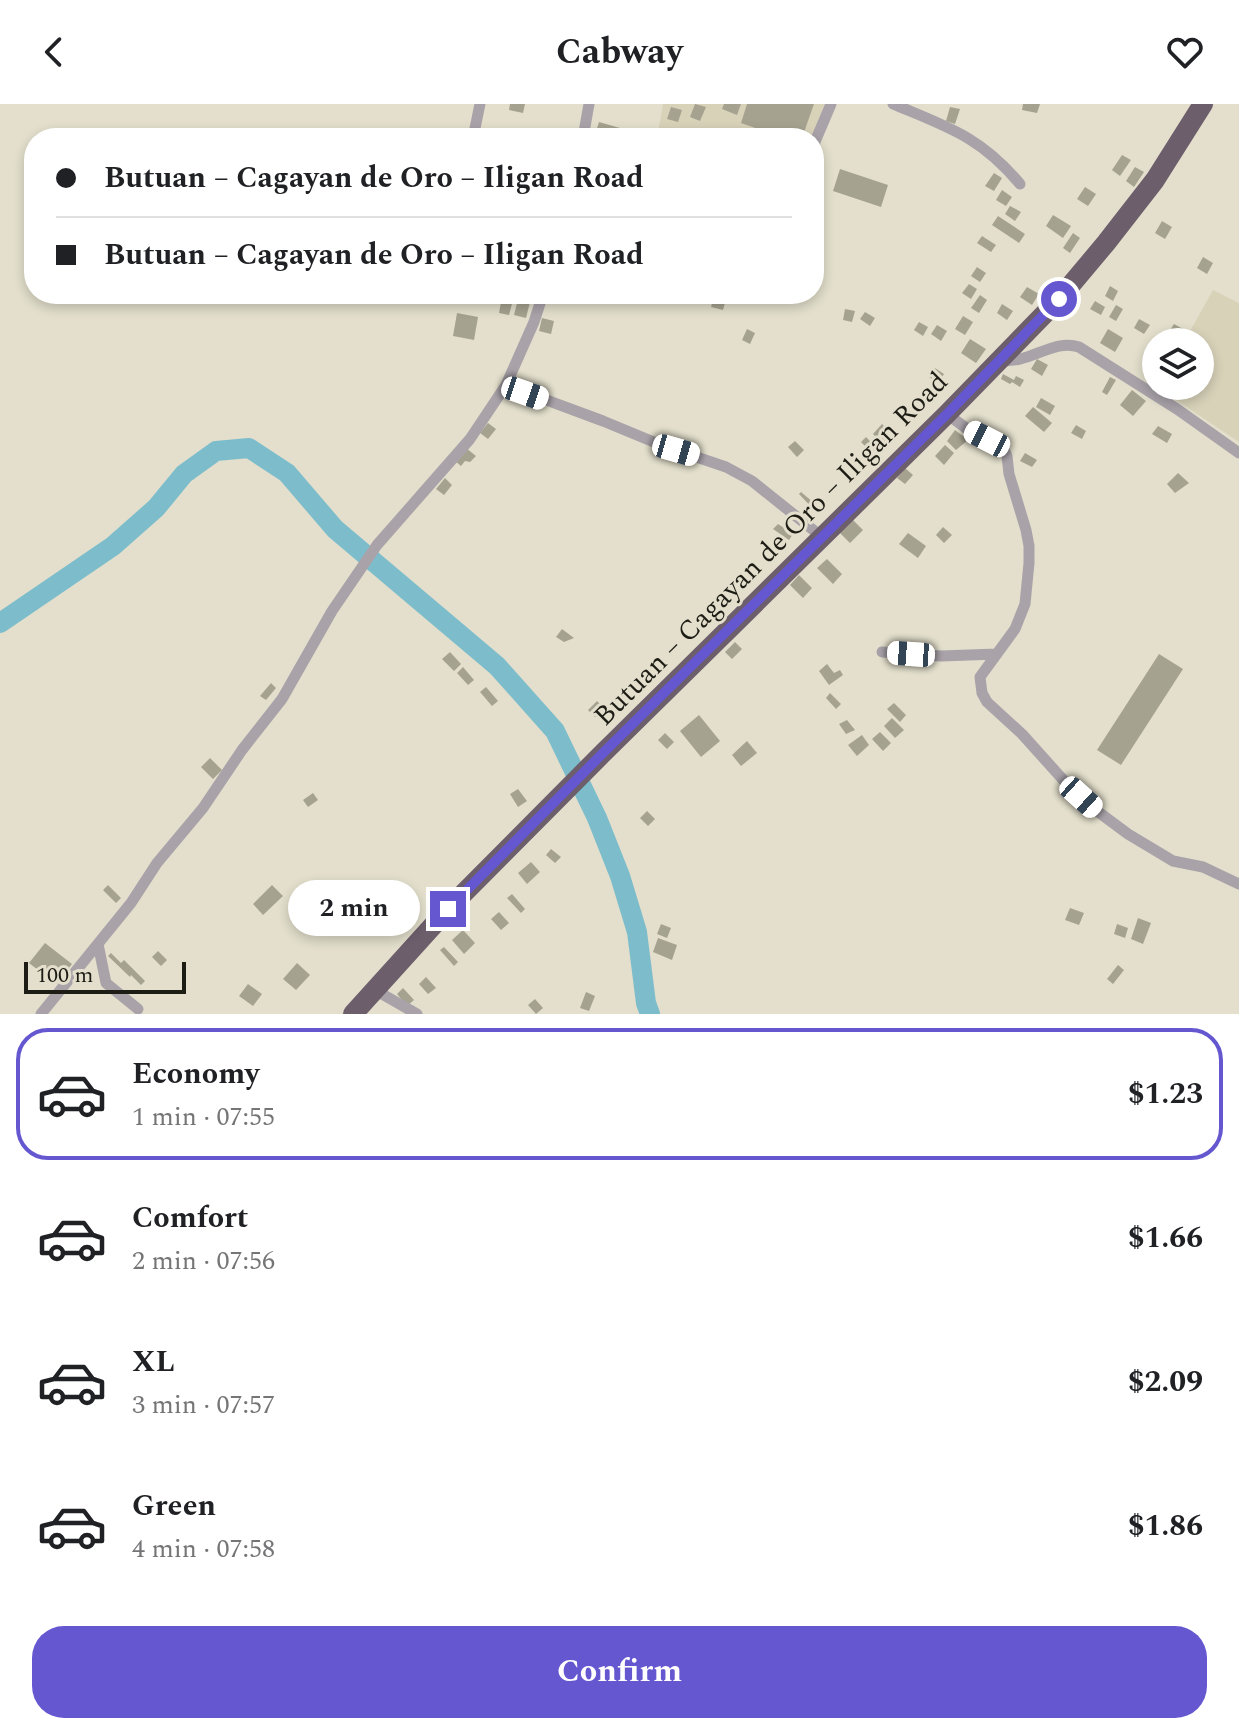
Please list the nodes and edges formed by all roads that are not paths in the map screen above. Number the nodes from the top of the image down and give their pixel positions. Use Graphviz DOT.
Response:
graph roads {
  1 [pos="480,104"];
  2 [pos="589,104"];
  3 [pos="831,104"];
  4 [pos="893,104"];
  5 [pos="1203,104"];
  6 [pos="475,128"];
  7 [pos="585,128"];
  8 [pos="821,128"];
  9 [pos="1020,184"];
  10 [pos="540,304"];
  11 [pos="999,361"];
  12 [pos="506,385"];
  13 [pos="947,414"];
  14 [pos="1239,453"];
  15 [pos="822,537"];
  16 [pos="882,652"];
  17 [pos="997,654"];
  18 [pos="1239,884"];
  19 [pos="98,944"];
  20 [pos="375,990"];
  21 [pos="138,1009"];
  22 [pos="41,1014"];
  23 [pos="353,1014"];
  24 [pos="417,1014"];
  1 -- 6 [label="street"];
  2 -- 7 [label="street"];
  3 -- 8 [label="street"];
  4 -- 9 [label="street"];
  5 -- 11 [label="highway, Butuan – Cagayan de Oro – Iligan Road"];
  10 -- 12 [label="street"];
  11 -- 13 [label="highway, Butuan – Cagayan de Oro – Iligan Road"];
  11 -- 14 [label="street"];
  12 -- 15 [label="street"];
  12 -- 19 [label="street"];
  13 -- 15 [label="highway, Butuan – Cagayan de Oro – Iligan Road"];
  13 -- 17 [label="street"];
  15 -- 20 [label="highway, Butuan – Cagayan de Oro – Iligan Road"];
  16 -- 17 [label="street"];
  17 -- 18 [label="street"];
  19 -- 21 [label="street"];
  19 -- 22 [label="street"];
  20 -- 23 [label="highway, Butuan – Cagayan de Oro – Iligan Road"];
  20 -- 24 [label="street"];
}
